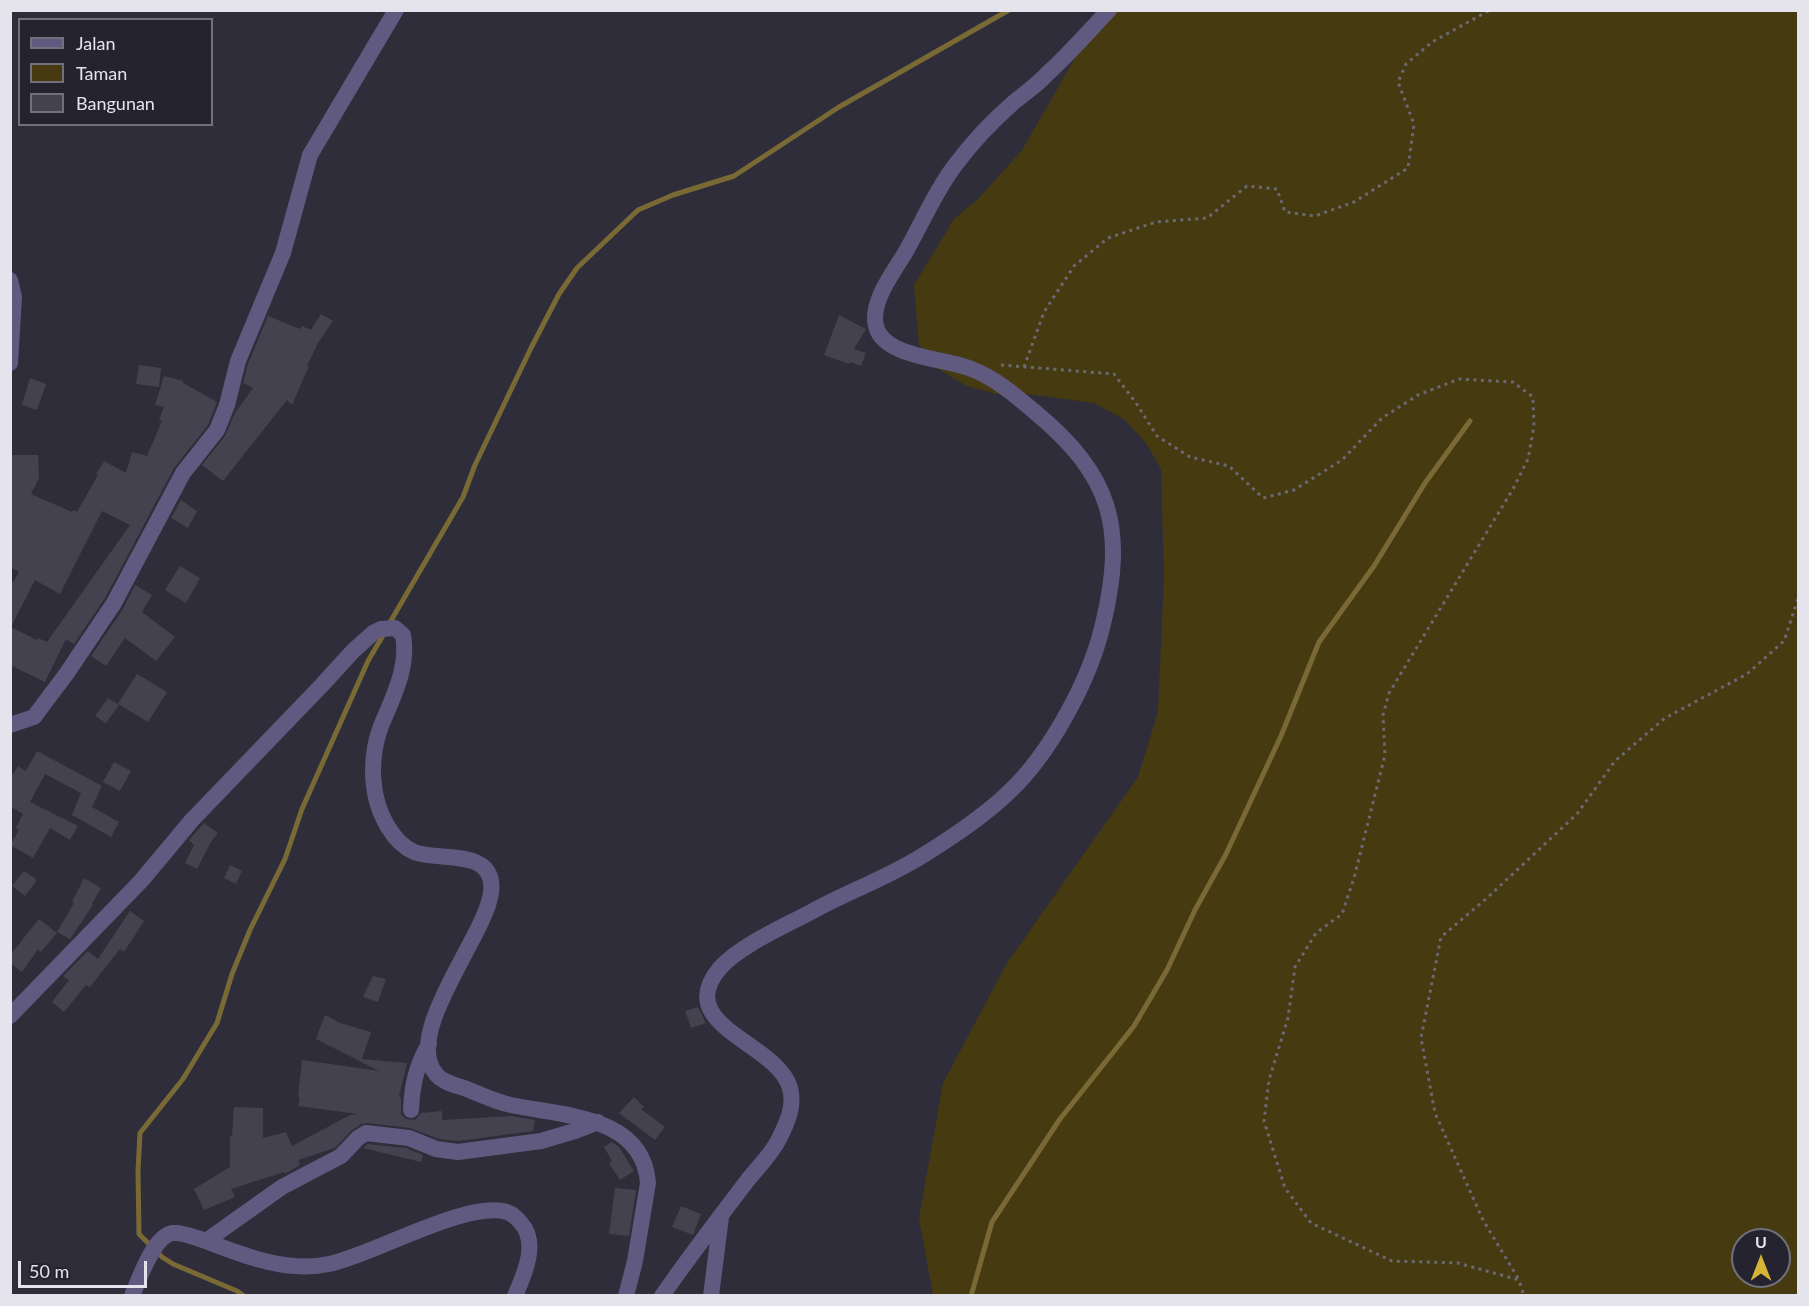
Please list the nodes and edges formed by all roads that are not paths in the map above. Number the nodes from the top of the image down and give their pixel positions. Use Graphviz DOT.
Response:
graph roads {
  1 [pos="396,10"];
  2 [pos="1109,10"];
  3 [pos="10,280"];
  4 [pos="10,363"];
  5 [pos="10,725"];
  6 [pos="10,1016"];
  7 [pos="429,1044"];
  8 [pos="411,1110"];
  9 [pos="598,1122"];
  10 [pos="722,1216"];
  11 [pos="206,1241"];
  12 [pos="132,1296"];
  13 [pos="514,1296"];
  14 [pos="626,1296"];
  15 [pos="662,1296"];
  16 [pos="711,1296"];
  1 -- 5 [label="street"];
  2 -- 10 [label="street"];
  3 -- 4 [label="street"];
  6 -- 7 [label="street"];
  7 -- 8 [label="street"];
  7 -- 9 [label="street"];
  9 -- 11 [label="street"];
  9 -- 14 [label="street"];
  10 -- 15 [label="street"];
  10 -- 16 [label="street"];
  11 -- 12 [label="street"];
  11 -- 13 [label="street"];
}
